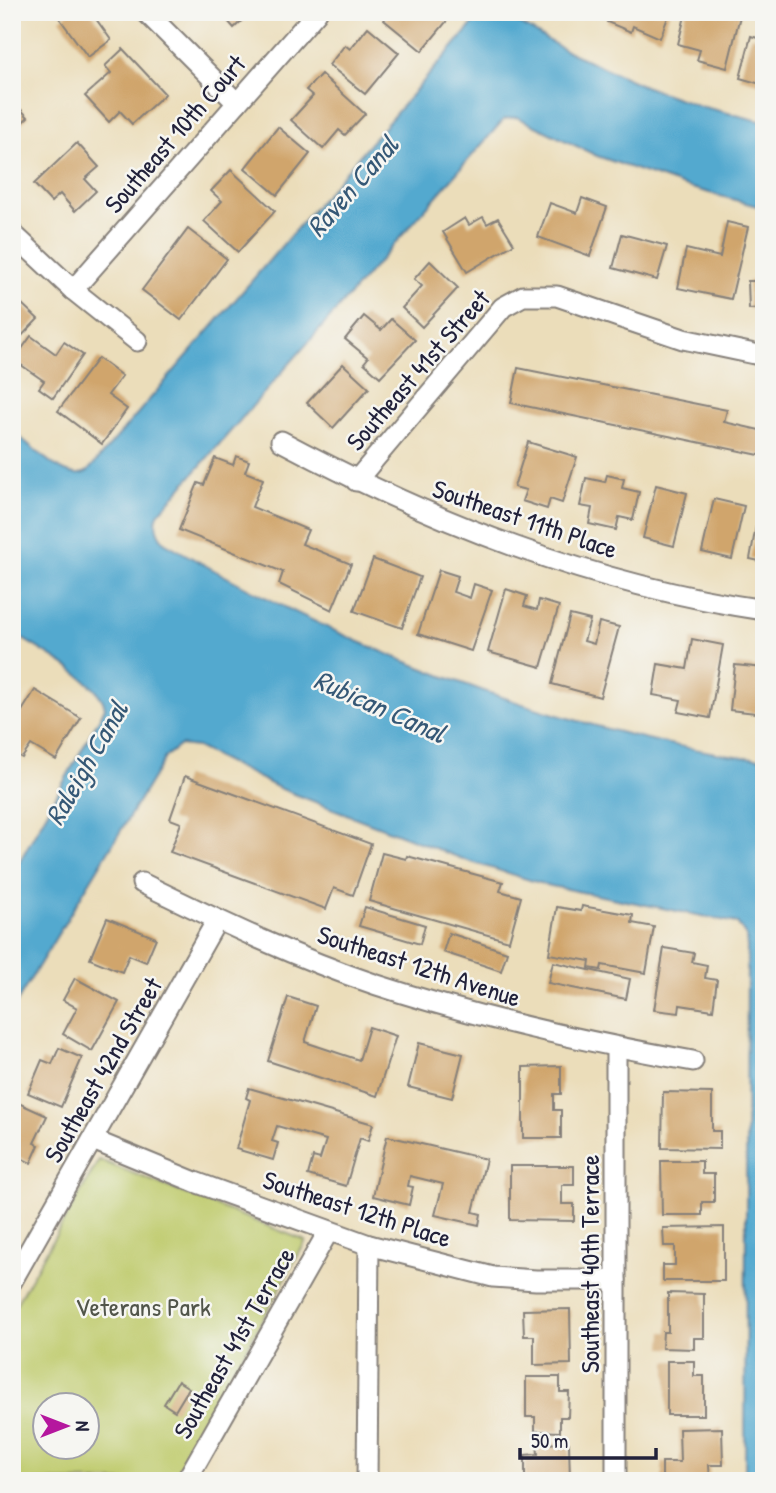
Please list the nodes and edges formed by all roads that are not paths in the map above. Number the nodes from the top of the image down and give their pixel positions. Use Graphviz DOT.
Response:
graph roads {
  1 [pos="146,12"];
  2 [pos="317,12"];
  3 [pos="237,103"];
  4 [pos="12,233"];
  5 [pos="73,290"];
  6 [pos="137,341"];
  7 [pos="764,356"];
  8 [pos="281,441"];
  9 [pos="356,481"];
  10 [pos="764,610"];
  11 [pos="142,883"];
  12 [pos="217,920"];
  13 [pos="616,1047"];
  14 [pos="693,1061"];
  15 [pos="93,1140"];
  16 [pos="328,1232"];
  17 [pos="369,1245"];
  18 [pos="616,1279"];
  19 [pos="12,1281"];
  20 [pos="186,1481"];
  21 [pos="367,1481"];
  22 [pos="616,1481"];
  1 -- 3 [label="street"];
  2 -- 3 [label="street, Southeast 10th Court"];
  3 -- 5 [label="street, Southeast 10th Court"];
  4 -- 5 [label="street"];
  5 -- 6 [label="street"];
  7 -- 9 [label="street, Southeast 41st Street"];
  8 -- 9 [label="street, Southeast 11th Place"];
  9 -- 10 [label="street, Southeast 11th Place"];
  11 -- 12 [label="street, Southeast 12th Avenue"];
  12 -- 13 [label="street, Southeast 12th Avenue"];
  12 -- 15 [label="street, Southeast 42nd Street"];
  13 -- 14 [label="street, Southeast 12th Avenue"];
  13 -- 18 [label="street, Southeast 40th Terrace"];
  15 -- 16 [label="street, Southeast 12th Place"];
  15 -- 19 [label="street, Southeast 42nd Street"];
  16 -- 17 [label="street, Southeast 12th Place"];
  16 -- 20 [label="street, Southeast 41st Terrace"];
  17 -- 18 [label="street, Southeast 12th Place"];
  17 -- 21 [label="street"];
  18 -- 22 [label="street, Southeast 40th Terrace"];
}
